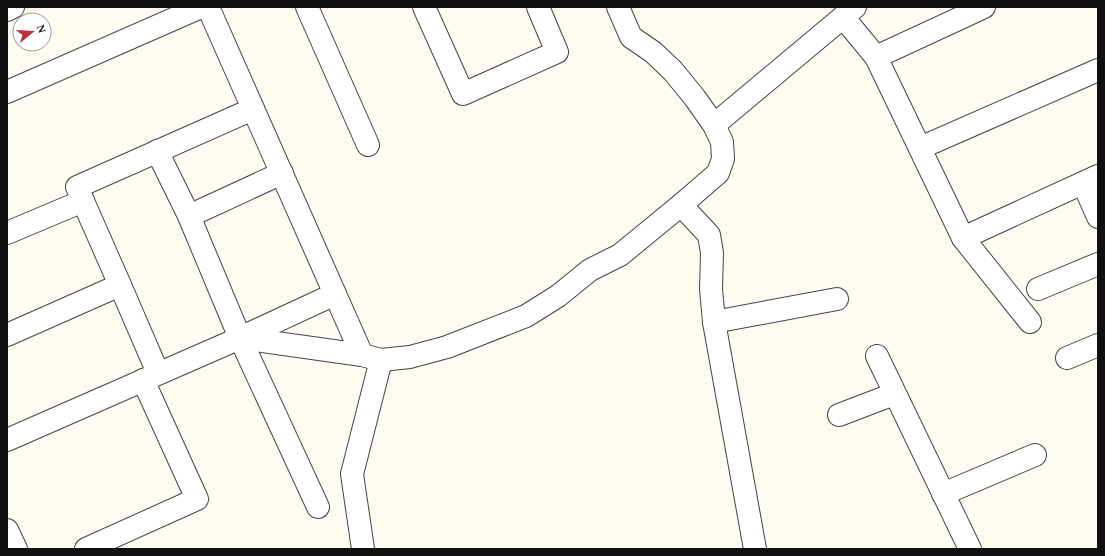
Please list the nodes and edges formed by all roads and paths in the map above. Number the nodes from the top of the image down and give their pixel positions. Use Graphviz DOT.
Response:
graph roads {
  1 [pos="13,7"];
  2 [pos="201,7"];
  3 [pos="208,7"];
  4 [pos="307,7"];
  5 [pos="424,7"];
  6 [pos="538,7"];
  7 [pos="618,7"];
  8 [pos="984,7"];
  9 [pos="7,10"];
  10 [pos="849,12"];
  11 [pos="876,57"];
  12 [pos="1098,70"];
  13 [pos="7,92"];
  14 [pos="253,109"];
  15 [pos="714,125"];
  16 [pos="368,145"];
  17 [pos="920,148"];
  18 [pos="157,151"];
  19 [pos="282,173"];
  20 [pos="1091,179"];
  21 [pos="83,201"];
  22 [pos="681,205"];
  23 [pos="189,216"];
  24 [pos="1098,217"];
  25 [pos="7,233"];
  26 [pos="963,238"];
  27 [pos="1098,264"];
  28 [pos="120,285"];
  29 [pos="1038,289"];
  30 [pos="335,294"];
  31 [pos="837,299"];
  32 [pos="714,322"];
  33 [pos="1030,322"];
  34 [pos="7,335"];
  35 [pos="240,338"];
  36 [pos="1098,345"];
  37 [pos="876,356"];
  38 [pos="372,357"];
  39 [pos="1067,358"];
  40 [pos="151,377"];
  41 [pos="894,394"];
  42 [pos="838,415"];
  43 [pos="7,440"];
  44 [pos="1036,455"];
  45 [pos="943,494"];
  46 [pos="318,507"];
  47 [pos="7,530"];
  48 [pos="16,549"];
  49 [pos="86,549"];
  50 [pos="362,549"];
  51 [pos="755,549"];
  52 [pos="970,549"];
  1 -- 9 [label="street"];
  2 -- 13 [label="street"];
  3 -- 14 [label="street"];
  4 -- 16 [label="street"];
  5 -- 6 [label="street"];
  7 -- 15 [label="street"];
  8 -- 11 [label="street"];
  10 -- 11 [label="street"];
  10 -- 15 [label="street"];
  11 -- 17 [label="street"];
  12 -- 17 [label="street"];
  14 -- 18 [label="street"];
  14 -- 19 [label="street"];
  15 -- 22 [label="street"];
  17 -- 26 [label="street"];
  18 -- 21 [label="street"];
  18 -- 23 [label="street"];
  19 -- 23 [label="street"];
  19 -- 30 [label="street"];
  20 -- 24 [label="street"];
  20 -- 26 [label="street"];
  21 -- 25 [label="street"];
  21 -- 28 [label="street"];
  22 -- 32 [label="street"];
  22 -- 38 [label="street"];
  23 -- 35 [label="street"];
  26 -- 33 [label="street"];
  27 -- 29 [label="street"];
  28 -- 34 [label="street"];
  28 -- 40 [label="street"];
  30 -- 35 [label="street"];
  30 -- 38 [label="street"];
  31 -- 32 [label="street"];
  32 -- 51 [label="street"];
  35 -- 38 [label="street"];
  35 -- 40 [label="street"];
  35 -- 46 [label="street"];
  36 -- 39 [label="street"];
  37 -- 41 [label="street"];
  38 -- 50 [label="street"];
  40 -- 43 [label="street"];
  40 -- 49 [label="street"];
  41 -- 42 [label="street"];
  41 -- 45 [label="street"];
  44 -- 45 [label="street"];
  45 -- 52 [label="street"];
  47 -- 48 [label="street"];
}
